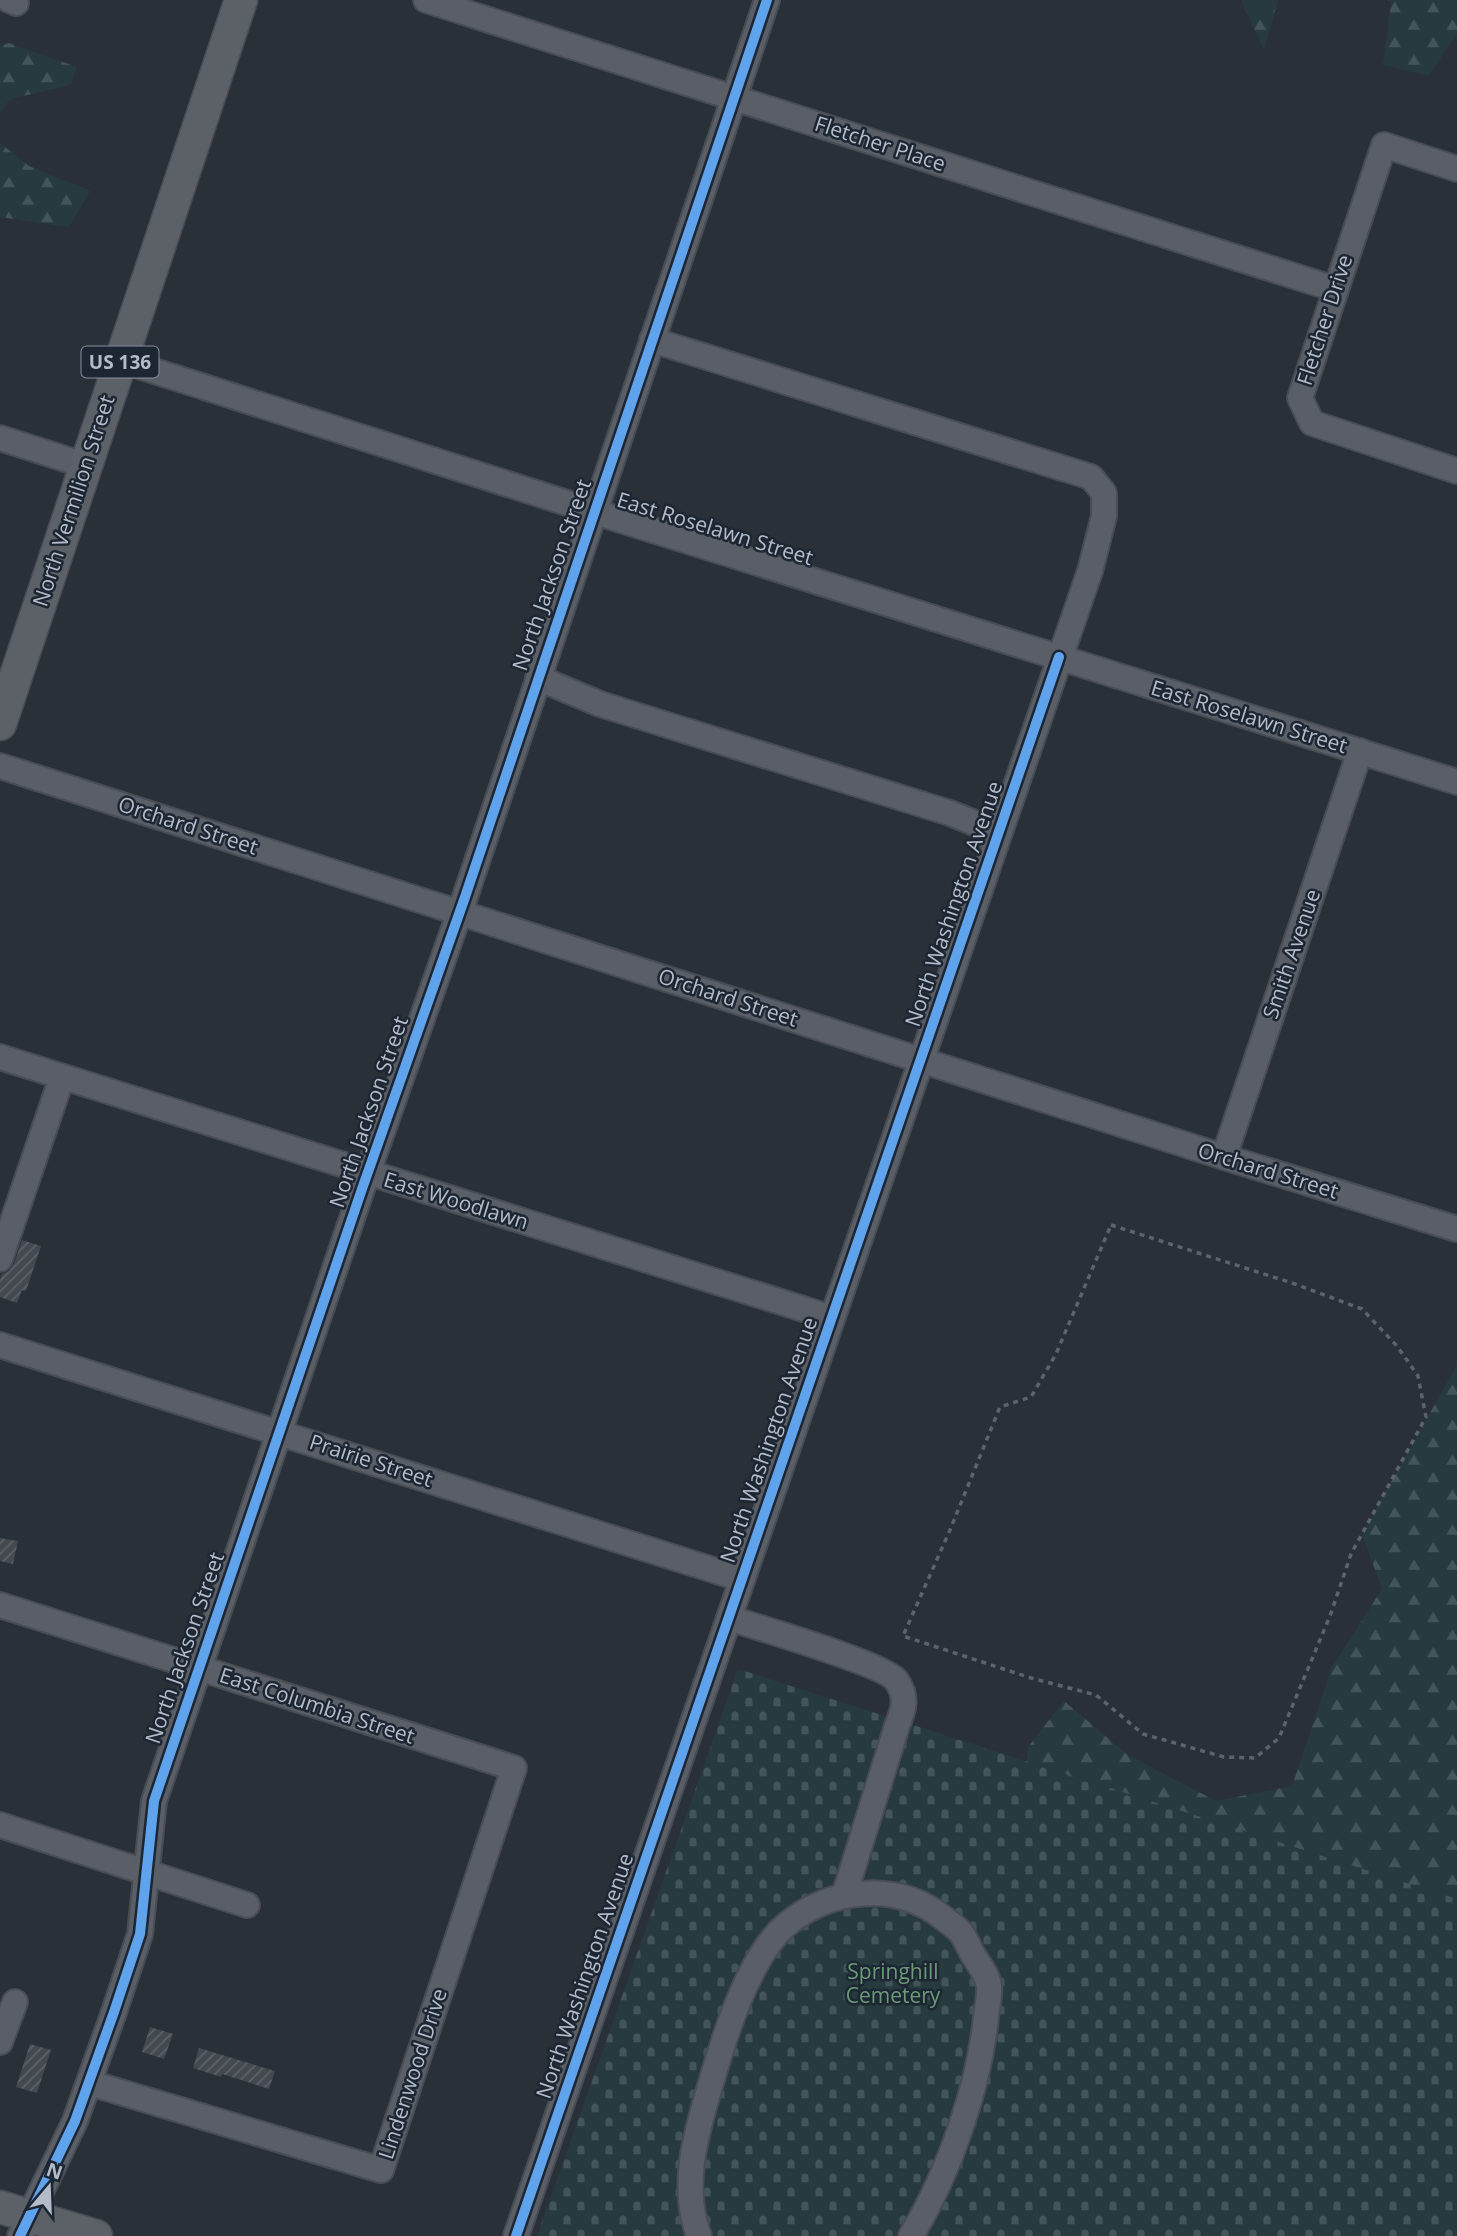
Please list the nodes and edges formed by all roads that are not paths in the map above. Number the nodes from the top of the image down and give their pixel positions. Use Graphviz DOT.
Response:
graph roads {
  1 [pos="241,0"];
  2 [pos="426,0"];
  3 [pos="767,0"];
  4 [pos="459,5"];
  5 [pos="734,98"];
  6 [pos="1457,169"];
  7 [pos="1335,289"];
  8 [pos="652,340"];
  9 [pos="120,360"];
  10 [pos="0,438"];
  11 [pos="87,466"];
  12 [pos="1457,471"];
  13 [pos="594,511"];
  14 [pos="1059,657"];
  15 [pos="538,678"];
  16 [pos="0,724"];
  17 [pos="1360,751"];
  18 [pos="0,766"];
  19 [pos="1457,782"];
  20 [pos="995,845"];
  21 [pos="459,913"];
  22 [pos="0,1057"];
  23 [pos="922,1060"];
  24 [pos="62,1077"];
  25 [pos="1224,1157"];
  26 [pos="367,1173"];
  27 [pos="1457,1229"];
  28 [pos="0,1259"];
  29 [pos="832,1318"];
  30 [pos="0,1345"];
  31 [pos="281,1433"];
  32 [pos="742,1579"];
  33 [pos="0,1605"];
  34 [pos="729,1618"];
  35 [pos="198,1668"];
  36 [pos="514,1768"];
  37 [pos="0,1825"];
  38 [pos="146,1872"];
  39 [pos="844,1896"];
  40 [pos="247,1905"];
  41 [pos="15,2002"];
  42 [pos="0,2042"];
  43 [pos="90,2082"];
  44 [pos="16,2220"];
  45 [pos="96,2236"];
  46 [pos="516,2236"];
  47 [pos="699,2236"];
  48 [pos="911,2236"];
  1 -- 9 [label="main road, North Vermilion Street / US 136"];
  2 -- 4 [label="street, Fletcher Place"];
  3 -- 5 [label="street, North Jackson Street"];
  4 -- 5 [label="street, Fletcher Place"];
  5 -- 7 [label="street, Fletcher Place"];
  5 -- 8 [label="street, North Jackson Street"];
  6 -- 7 [label="street, Fletcher Drive"];
  7 -- 12 [label="street, Fletcher Drive"];
  8 -- 13 [label="street, North Jackson Street"];
  8 -- 14 [label="street, North Washington Avenue"];
  9 -- 11 [label="main road, North Vermilion Street / US 136"];
  9 -- 13 [label="street, East Roselawn Street"];
  10 -- 11 [label="street"];
  11 -- 16 [label="main road, North Vermilion Street / US 136"];
  13 -- 14 [label="street, East Roselawn Street"];
  13 -- 15 [label="street, North Jackson Street"];
  14 -- 17 [label="street, East Roselawn Street"];
  14 -- 20 [label="street, North Washington Avenue"];
  15 -- 20 [label="street"];
  15 -- 21 [label="street, North Jackson Street"];
  17 -- 19 [label="street, East Roselawn Street"];
  17 -- 25 [label="street, Smith Avenue"];
  18 -- 21 [label="street, Orchard Street"];
  20 -- 23 [label="street, North Washington Avenue"];
  21 -- 23 [label="street, Orchard Street"];
  21 -- 26 [label="street, North Jackson Street"];
  22 -- 24 [label="street, East Woodlawn"];
  23 -- 25 [label="street, Orchard Street"];
  23 -- 29 [label="street, North Washington Avenue"];
  24 -- 26 [label="street, East Woodlawn"];
  24 -- 28 [label="street"];
  25 -- 27 [label="street, Orchard Street"];
  26 -- 29 [label="street, East Woodlawn"];
  26 -- 31 [label="street, North Jackson Street"];
  29 -- 32 [label="street, North Washington Avenue"];
  30 -- 31 [label="street, Prairie Street"];
  31 -- 32 [label="street, Prairie Street"];
  31 -- 35 [label="street, North Jackson Street"];
  32 -- 34 [label="street, North Washington Avenue"];
  33 -- 35 [label="street, East Columbia Street"];
  34 -- 39 [label="street"];
  34 -- 46 [label="street, North Washington Avenue"];
  35 -- 36 [label="street, East Columbia Street"];
  35 -- 38 [label="street, North Jackson Street"];
  36 -- 43 [label="street, Lindenwood Drive"];
  37 -- 38 [label="street"];
  38 -- 40 [label="street"];
  38 -- 43 [label="street, North Jackson Street"];
  39 -- 47 [label="street"];
  39 -- 48 [label="street"];
  41 -- 42 [label="street"];
  43 -- 44 [label="street, North Jackson Street"];
  44 -- 45 [label="main road"];
}
